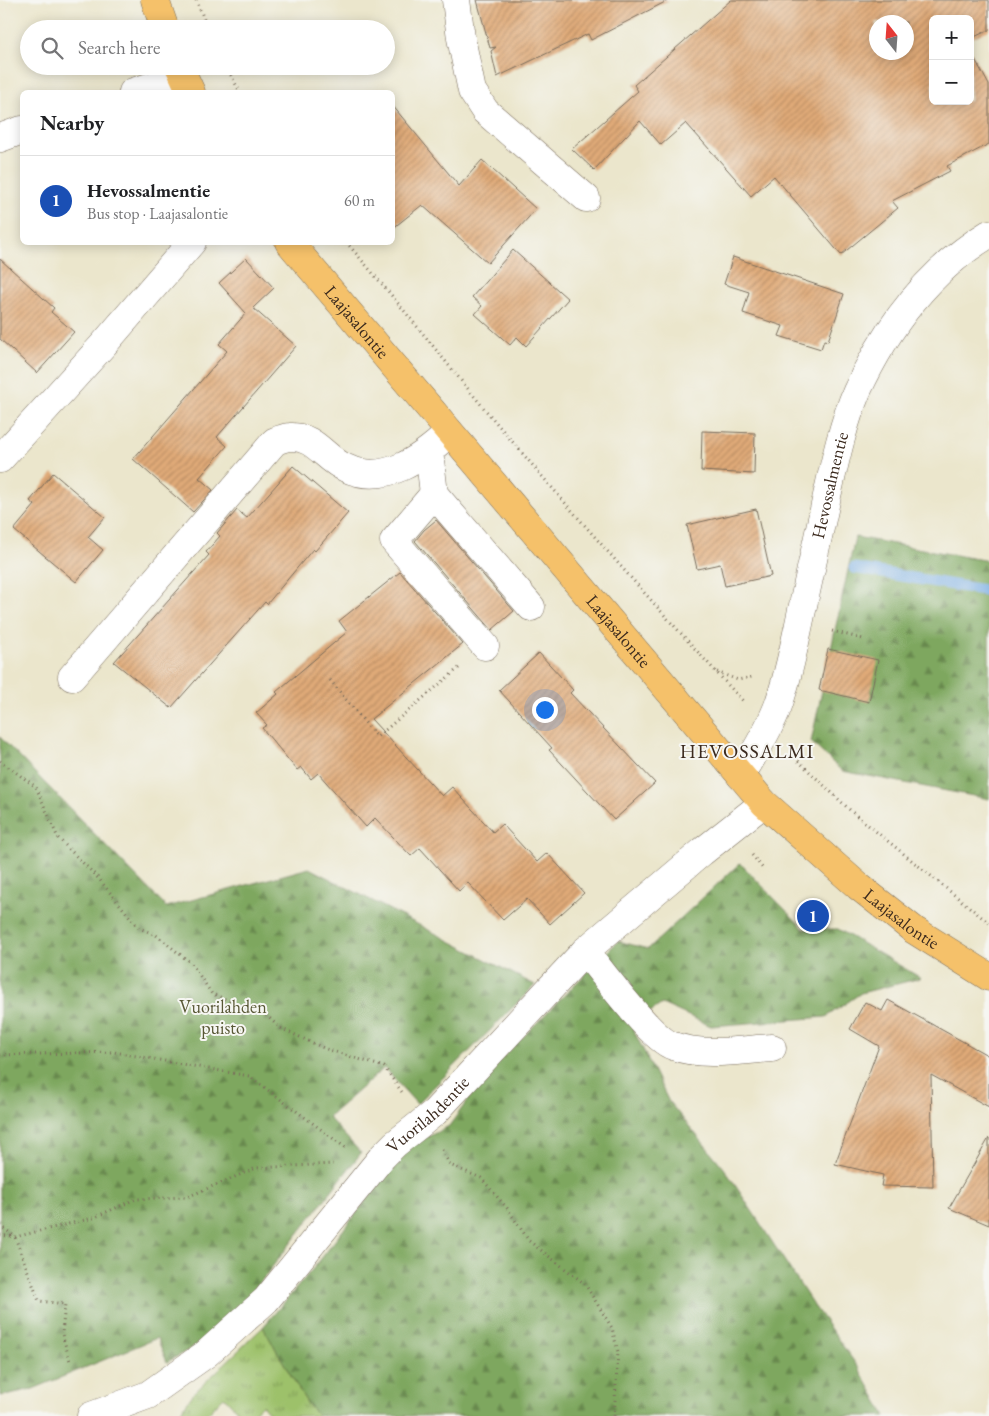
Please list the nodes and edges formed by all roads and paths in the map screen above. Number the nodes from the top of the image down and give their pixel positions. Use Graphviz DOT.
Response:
graph roads {
  1 [pos="155,0"];
  2 [pos="196,0"];
  3 [pos="456,2"];
  4 [pos="162,20"];
  5 [pos="204,20"];
  6 [pos="231,75"];
  7 [pos="184,78"];
  8 [pos="141,90"];
  9 [pos="239,90"];
  10 [pos="20,131"];
  11 [pos="0,138"];
  12 [pos="586,198"];
  13 [pos="989,234"];
  14 [pos="189,245"];
  15 [pos="292,245"];
  16 [pos="349,245"];
  17 [pos="449,433"];
  18 [pos="429,451"];
  19 [pos="0,459"];
  20 [pos="434,494"];
  21 [pos="531,607"];
  22 [pos="485,646"];
  23 [pos="72,677"];
  24 [pos="330,680"];
  25 [pos="745,703"];
  26 [pos="794,757"];
  27 [pos="0,761"];
  28 [pos="741,776"];
  29 [pos="764,803"];
  30 [pos="989,923"];
  31 [pos="585,951"];
  32 [pos="989,977"];
  33 [pos="772,1048"];
  34 [pos="0,1056"];
  35 [pos="424,1122"];
  36 [pos="372,1158"];
  37 [pos="0,1225"];
  38 [pos="0,1235"];
  39 [pos="15,1237"];
  40 [pos="70,1361"];
  41 [pos="91,1416"];
  42 [pos="614,1416"];
  1 -- 4 [label="main road"];
  2 -- 5 [label="path"];
  3 -- 12 [label="street"];
  6 -- 9 [label="path"];
  7 -- 8 [label="street"];
  10 -- 11 [label="street"];
  13 -- 28 [label="street, Hevossalmentie"];
  14 -- 19 [label="street"];
  15 -- 17 [label="main road, Laajasalontie"];
  16 -- 25 [label="path"];
  17 -- 18 [label="street"];
  17 -- 28 [label="main road, Laajasalontie"];
  18 -- 20 [label="street"];
  18 -- 23 [label="street"];
  20 -- 21 [label="street"];
  20 -- 22 [label="street"];
  22 -- 24 [label="path"];
  26 -- 30 [label="path"];
  27 -- 35 [label="path"];
  28 -- 29 [label="main road, Laajasalontie"];
  29 -- 31 [label="street, Vuorilahdentie"];
  29 -- 32 [label="main road, Laajasalontie"];
  31 -- 33 [label="street"];
  31 -- 35 [label="street, Vuorilahdentie"];
  34 -- 36 [label="path"];
  35 -- 36 [label="street, Vuorilahdentie"];
  35 -- 42 [label="path"];
  36 -- 39 [label="path"];
  36 -- 41 [label="street, Vuorilahdentie"];
  37 -- 39 [label="path"];
  38 -- 39 [label="path"];
  39 -- 40 [label="path"];
}
